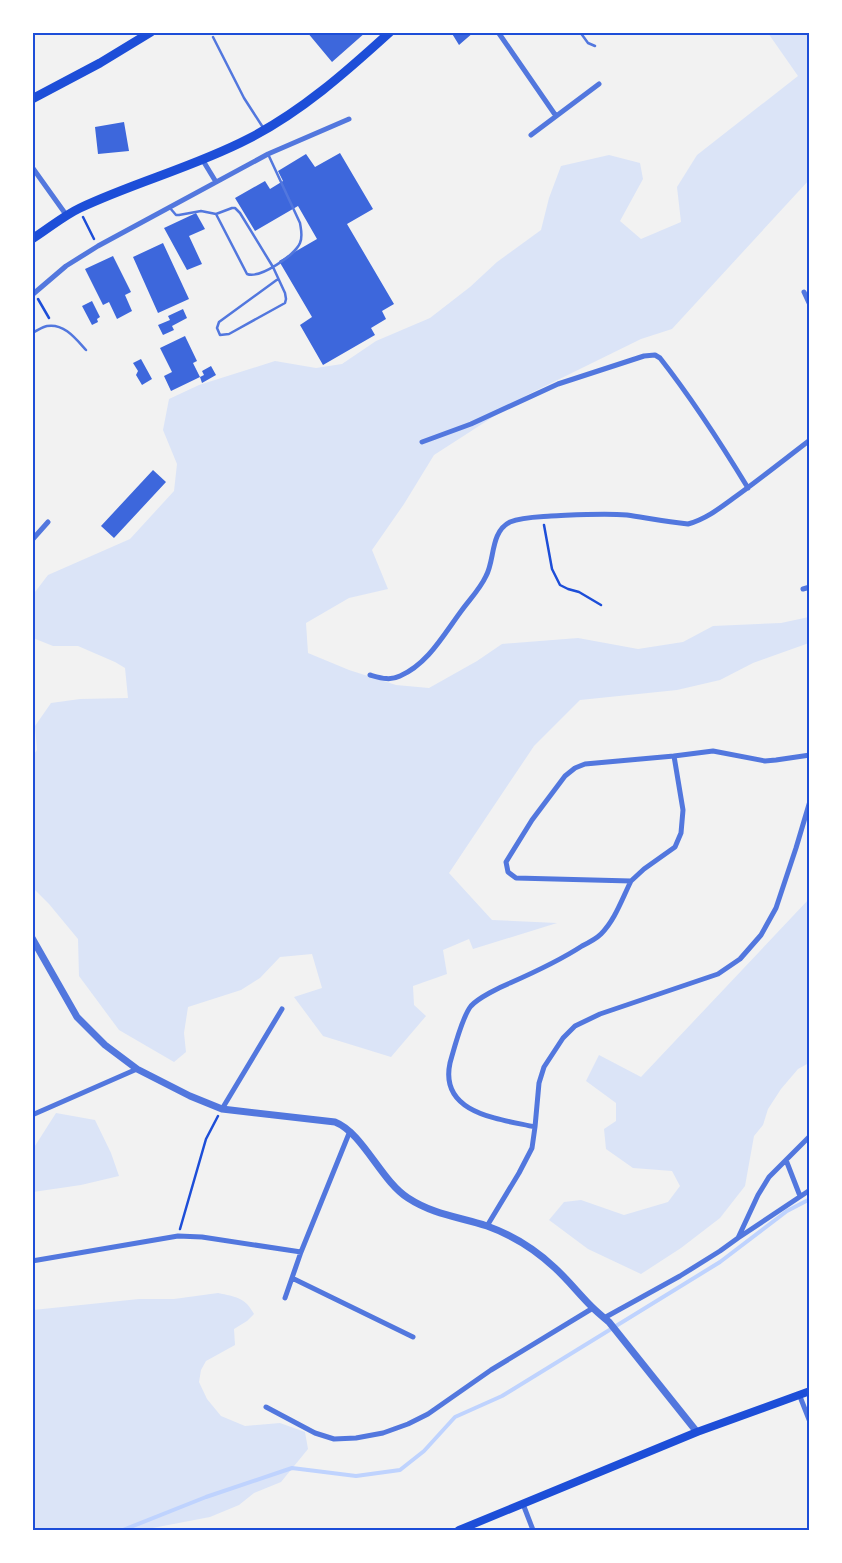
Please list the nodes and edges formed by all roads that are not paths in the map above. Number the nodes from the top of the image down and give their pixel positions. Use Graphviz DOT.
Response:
graph roads {
  1 [pos="151,32"];
  2 [pos="390,32"];
  3 [pos="498,32"];
  4 [pos="580,32"];
  5 [pos="213,37"];
  6 [pos="595,46"];
  7 [pos="599,84"];
  8 [pos="32,99"];
  9 [pos="556,116"];
  10 [pos="349,119"];
  11 [pos="265,130"];
  12 [pos="531,135"];
  13 [pos="268,154"];
  14 [pos="202,159"];
  15 [pos="32,167"];
  16 [pos="216,182"];
  17 [pos="169,207"];
  18 [pos="216,214"];
  19 [pos="67,216"];
  20 [pos="32,239"];
  21 [pos="273,268"];
  22 [pos="278,279"];
  23 [pos="804,292"];
  24 [pos="34,294"];
  25 [pos="810,305"];
  26 [pos="32,333"];
  27 [pos="86,350"];
  28 [pos="810,440"];
  29 [pos="422,442"];
  30 [pos="748,488"];
  31 [pos="48,522"];
  32 [pos="32,540"];
  33 [pos="370,675"];
  34 [pos="810,755"];
  35 [pos="674,756"];
  36 [pos="810,801"];
  37 [pos="631,881"];
  38 [pos="32,938"];
  39 [pos="282,1009"];
  40 [pos="137,1068"];
  41 [pos="222,1109"];
  42 [pos="32,1115"];
  43 [pos="535,1127"];
  44 [pos="350,1132"];
  45 [pos="810,1136"];
  46 [pos="786,1160"];
  47 [pos="810,1190"];
  48 [pos="800,1196"];
  49 [pos="487,1226"];
  50 [pos="738,1238"];
  51 [pos="301,1252"];
  52 [pos="32,1260"];
  53 [pos="292,1278"];
  54 [pos="285,1298"];
  55 [pos="593,1308"];
  56 [pos="606,1320"];
  57 [pos="413,1337"];
  58 [pos="810,1391"];
  59 [pos="799,1394"];
  60 [pos="266,1407"];
  61 [pos="810,1422"];
  62 [pos="697,1432"];
  63 [pos="523,1504"];
  64 [pos="459,1530"];
  65 [pos="533,1530"];
  1 -- 8 [label="main road"];
  2 -- 11 [label="main road"];
  3 -- 9 [label="street"];
  4 -- 6 [label="lane"];
  5 -- 11 [label="lane"];
  7 -- 9 [label="street"];
  9 -- 12 [label="street"];
  10 -- 13 [label="street"];
  11 -- 14 [label="main road"];
  13 -- 16 [label="street"];
  13 -- 21 [label="lane"];
  14 -- 16 [label="street"];
  14 -- 19 [label="main road"];
  15 -- 19 [label="street"];
  16 -- 17 [label="street"];
  17 -- 18 [label="lane"];
  17 -- 24 [label="street"];
  18 -- 21 [label="lane"];
  18 -- 21 [label="lane"];
  19 -- 20 [label="main road"];
  21 -- 22 [label="lane"];
  22 -- 22 [label="lane"];
  23 -- 25 [label="street"];
  26 -- 27 [label="lane"];
  28 -- 30 [label="street"];
  29 -- 30 [label="street"];
  30 -- 33 [label="street"];
  31 -- 32 [label="street"];
  34 -- 35 [label="street"];
  35 -- 37 [label="street"];
  35 -- 37 [label="street"];
  36 -- 43 [label="street"];
  37 -- 43 [label="street"];
  38 -- 40 [label="street"];
  39 -- 41 [label="street"];
  40 -- 41 [label="street"];
  40 -- 42 [label="street"];
  41 -- 44 [label="street"];
  43 -- 49 [label="street"];
  44 -- 49 [label="street"];
  44 -- 51 [label="street"];
  45 -- 46 [label="street"];
  46 -- 48 [label="street"];
  46 -- 50 [label="street"];
  47 -- 48 [label="street"];
  48 -- 50 [label="street"];
  49 -- 55 [label="street"];
  50 -- 56 [label="street"];
  51 -- 52 [label="street"];
  51 -- 53 [label="street"];
  53 -- 54 [label="street"];
  53 -- 57 [label="street"];
  55 -- 56 [label="street"];
  55 -- 60 [label="street"];
  56 -- 62 [label="street"];
  58 -- 59 [label="main road"];
  59 -- 61 [label="street"];
  59 -- 62 [label="main road"];
  62 -- 63 [label="main road"];
  63 -- 64 [label="main road"];
  63 -- 65 [label="street"];
}
